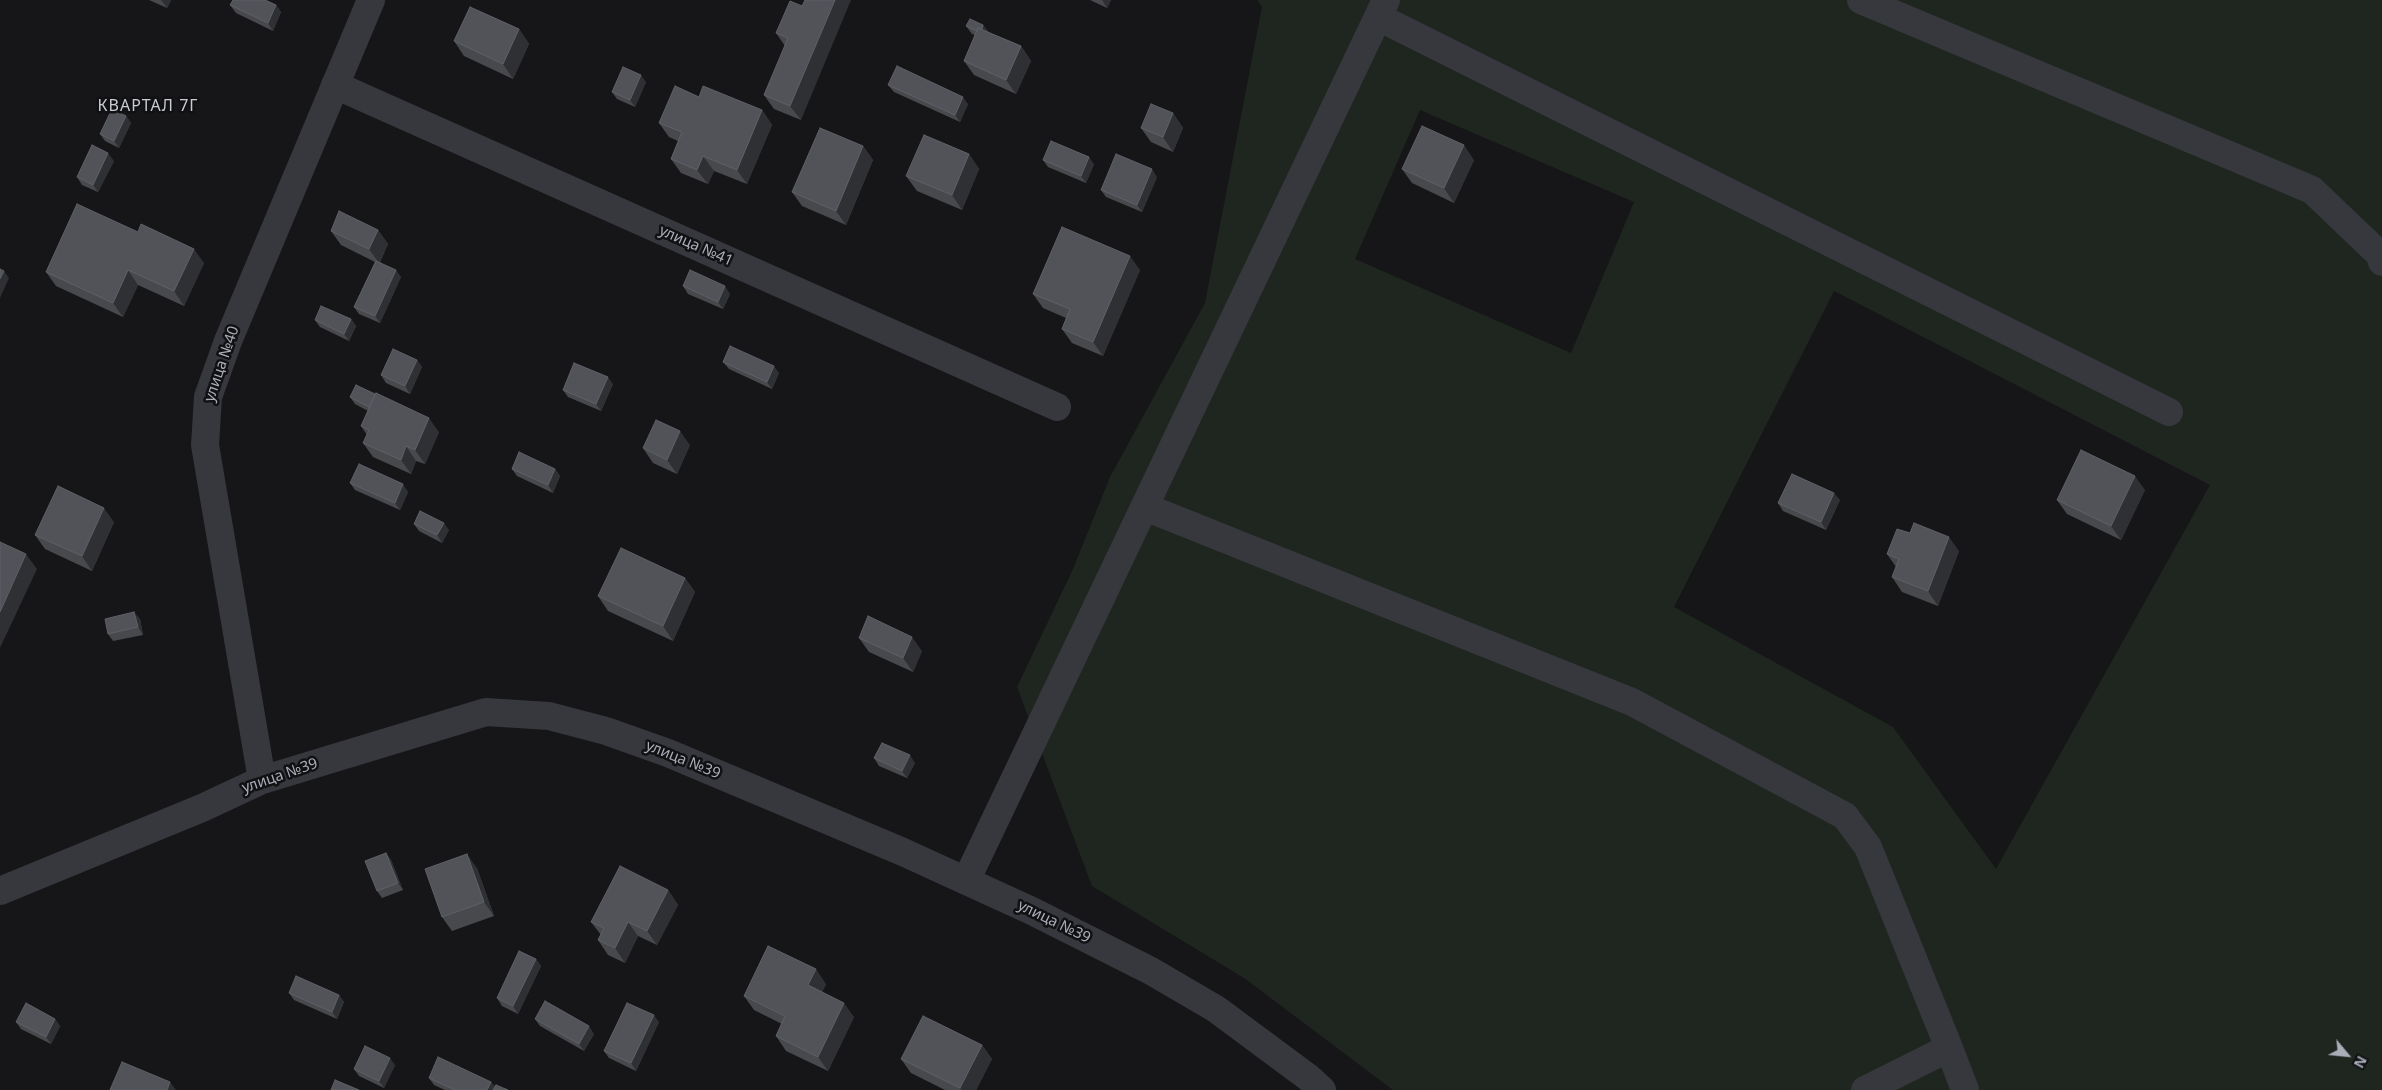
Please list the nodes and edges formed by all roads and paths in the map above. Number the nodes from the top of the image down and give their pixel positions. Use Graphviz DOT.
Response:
graph roads {
  1 [pos="371,0"];
  2 [pos="1861,0"];
  3 [pos="1382,8"];
  4 [pos="335,85"];
  5 [pos="2382,262"];
  6 [pos="1057,406"];
  7 [pos="2169,412"];
  8 [pos="1145,507"];
  9 [pos="262,780"];
  10 [pos="966,882"];
  11 [pos="0,891"];
  12 [pos="1949,1048"];
  13 [pos="1322,1090"];
  14 [pos="1865,1090"];
  15 [pos="1965,1090"];
  1 -- 4 [label="street, улица №40"];
  2 -- 5 [label="street"];
  3 -- 7 [label="street"];
  3 -- 8 [label="street"];
  4 -- 6 [label="street, улица №41"];
  4 -- 9 [label="street, улица №40"];
  8 -- 10 [label="street"];
  8 -- 12 [label="street"];
  9 -- 10 [label="street, улица №39"];
  9 -- 11 [label="street, улица №39"];
  10 -- 13 [label="street, улица №39"];
  12 -- 14 [label="street"];
  12 -- 15 [label="street"];
}
